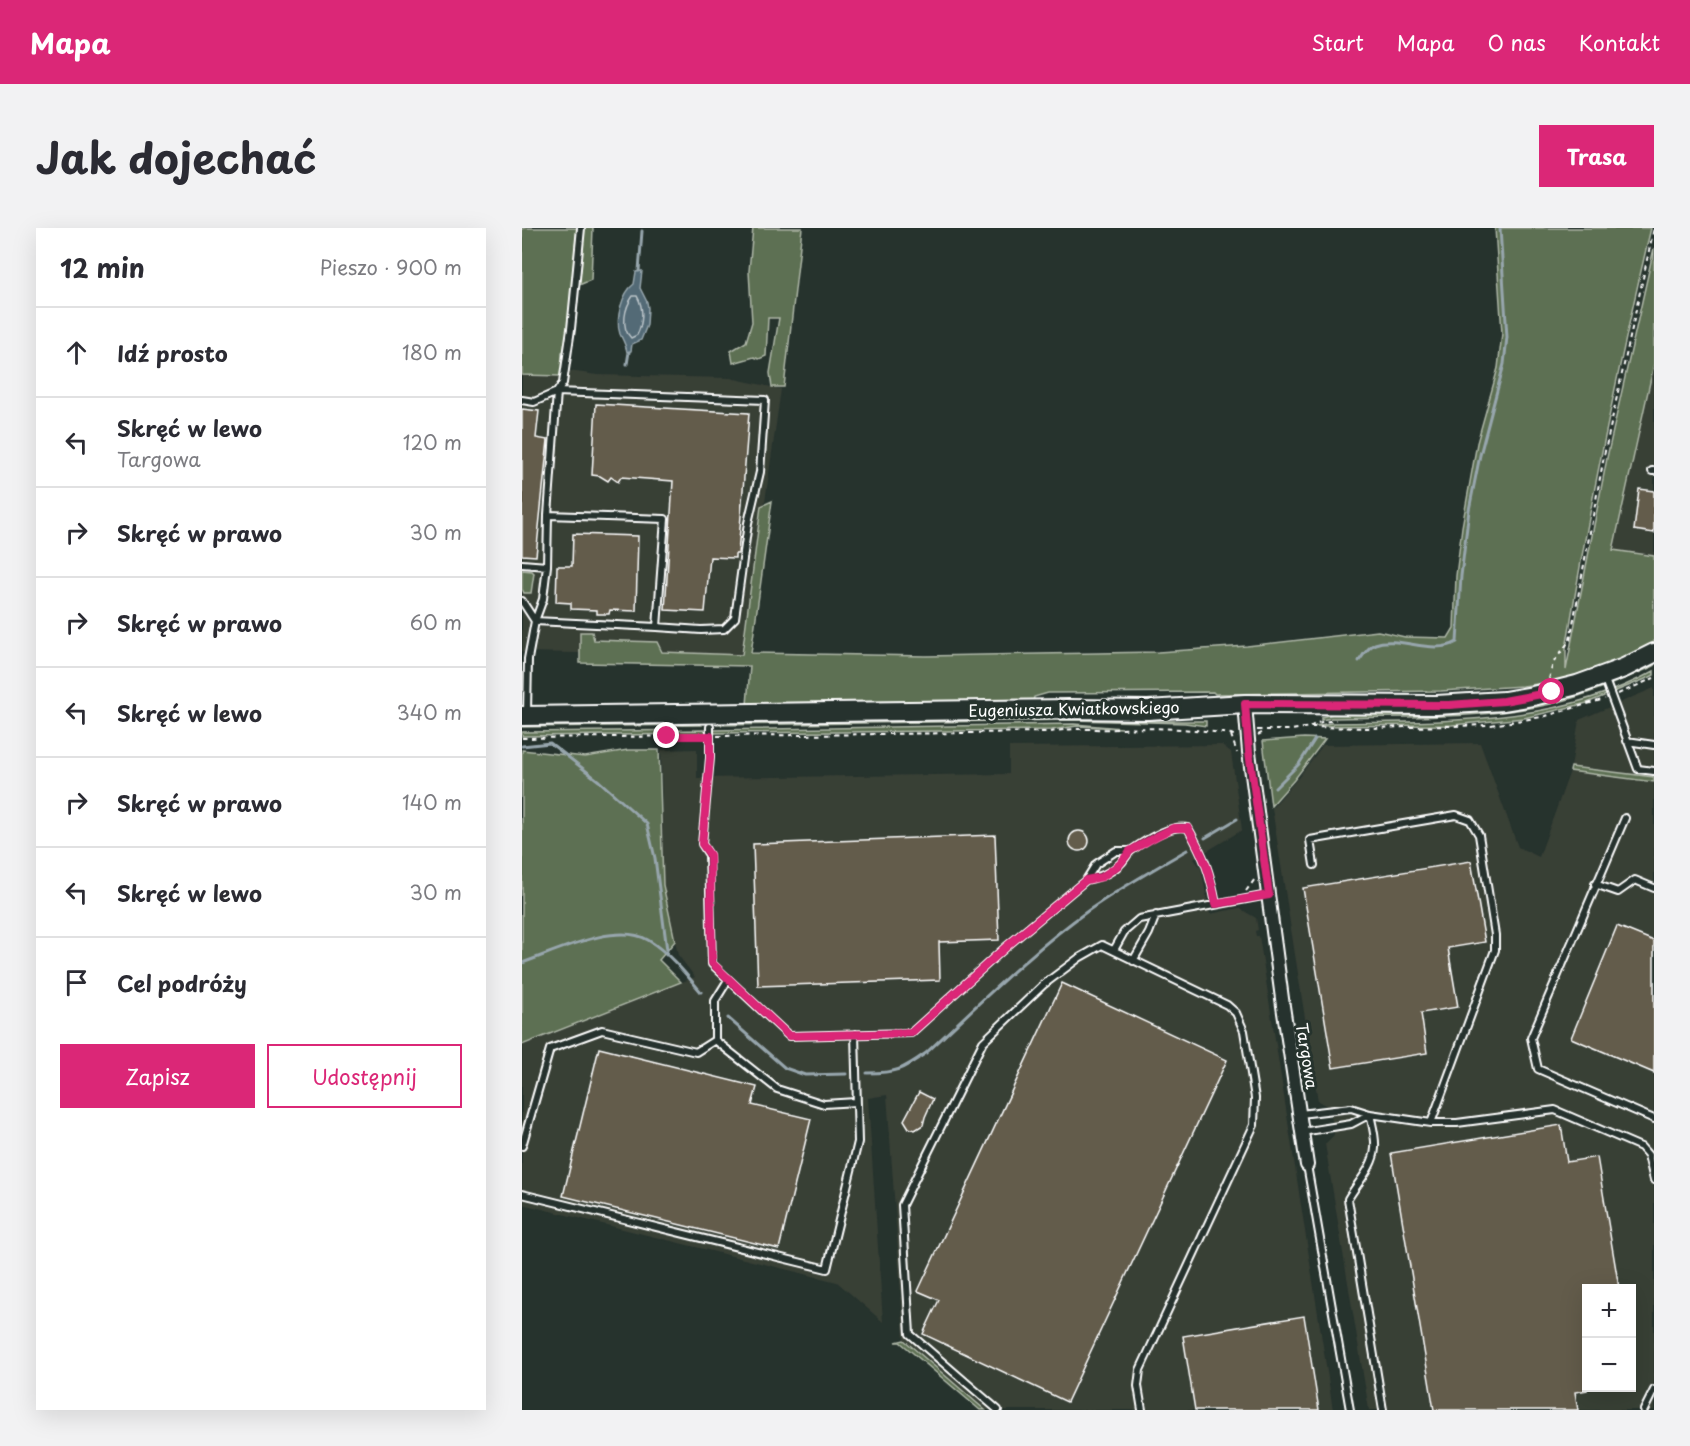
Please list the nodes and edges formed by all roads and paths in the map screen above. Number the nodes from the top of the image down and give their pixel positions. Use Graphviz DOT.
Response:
graph roads {
  1 [pos="581,228"];
  2 [pos="1654,228"];
  3 [pos="557,392"];
  4 [pos="522,400"];
  5 [pos="548,515"];
  6 [pos="522,564"];
  7 [pos="547,566"];
  8 [pos="522,601"];
  9 [pos="534,621"];
  10 [pos="657,627"];
  11 [pos="1654,653"];
  12 [pos="525,659"];
  13 [pos="1603,676"];
  14 [pos="1552,692"];
  15 [pos="1245,704"];
  16 [pos="525,716"];
  17 [pos="1310,727"];
  18 [pos="710,728"];
  19 [pos="1265,731"];
  20 [pos="710,736"];
  21 [pos="522,738"];
  22 [pos="1627,741"];
  23 [pos="1654,745"];
  24 [pos="1237,754"];
  25 [pos="1654,771"];
  26 [pos="1625,818"];
  27 [pos="1130,851"];
  28 [pos="1314,865"];
  29 [pos="1086,880"];
  30 [pos="1595,884"];
  31 [pos="1654,888"];
  32 [pos="1269,895"];
  33 [pos="1216,904"];
  34 [pos="1156,915"];
  35 [pos="1114,950"];
  36 [pos="1133,961"];
  37 [pos="728,980"];
  38 [pos="855,1034"];
  39 [pos="715,1040"];
  40 [pos="856,1102"];
  41 [pos="1299,1114"];
  42 [pos="1370,1114"];
  43 [pos="1654,1119"];
  44 [pos="1431,1123"];
  45 [pos="1302,1132"];
  46 [pos="522,1146"];
  47 [pos="1307,1165"];
  48 [pos="1654,1180"];
  49 [pos="522,1194"];
  50 [pos="1654,1390"];
  51 [pos="998,1410"];
  52 [pos="1142,1410"];
  53 [pos="1350,1410"];
  54 [pos="1383,1410"];
  55 [pos="1644,1410"];
  1 -- 3 [label="lane"];
  2 -- 14 [label="path"];
  3 -- 4 [label="lane"];
  3 -- 5 [label="lane"];
  3 -- 10 [label="lane"];
  5 -- 7 [label="lane"];
  5 -- 10 [label="lane"];
  6 -- 7 [label="lane"];
  7 -- 9 [label="lane"];
  8 -- 9 [label="lane"];
  9 -- 10 [label="lane"];
  9 -- 12 [label="lane"];
  11 -- 13 [label="main road, Eugeniusza Kwiatkowskiego"];
  12 -- 16 [label="lane"];
  13 -- 14 [label="main road, Eugeniusza Kwiatkowskiego"];
  13 -- 22 [label="lane"];
  14 -- 15 [label="main road, Eugeniusza Kwiatkowskiego"];
  15 -- 16 [label="main road, Eugeniusza Kwiatkowskiego"];
  15 -- 32 [label="street, Targowa"];
  17 -- 19 [label="path"];
  18 -- 20 [label="lane"];
  20 -- 21 [label="path"];
  20 -- 24 [label="path"];
  20 -- 37 [label="lane"];
  22 -- 23 [label="lane"];
  22 -- 25 [label="lane"];
  26 -- 30 [label="lane"];
  27 -- 29 [label="lane"];
  27 -- 29 [label="lane"];
  27 -- 33 [label="lane"];
  28 -- 44 [label="lane"];
  29 -- 38 [label="lane"];
  30 -- 31 [label="lane"];
  30 -- 43 [label="lane"];
  32 -- 33 [label="lane"];
  32 -- 41 [label="street, Targowa"];
  33 -- 34 [label="lane"];
  34 -- 35 [label="lane"];
  34 -- 36 [label="lane"];
  35 -- 36 [label="lane"];
  35 -- 51 [label="lane"];
  36 -- 52 [label="lane"];
  37 -- 38 [label="lane"];
  37 -- 39 [label="lane"];
  38 -- 40 [label="lane"];
  39 -- 40 [label="lane"];
  39 -- 46 [label="lane"];
  40 -- 49 [label="lane"];
  41 -- 42 [label="lane"];
  41 -- 45 [label="street, Targowa"];
  42 -- 44 [label="lane"];
  42 -- 45 [label="lane"];
  42 -- 54 [label="lane"];
  44 -- 48 [label="lane"];
  45 -- 47 [label="street, Targowa"];
  47 -- 53 [label="lane, Targowa"];
  50 -- 55 [label="lane"];
}
